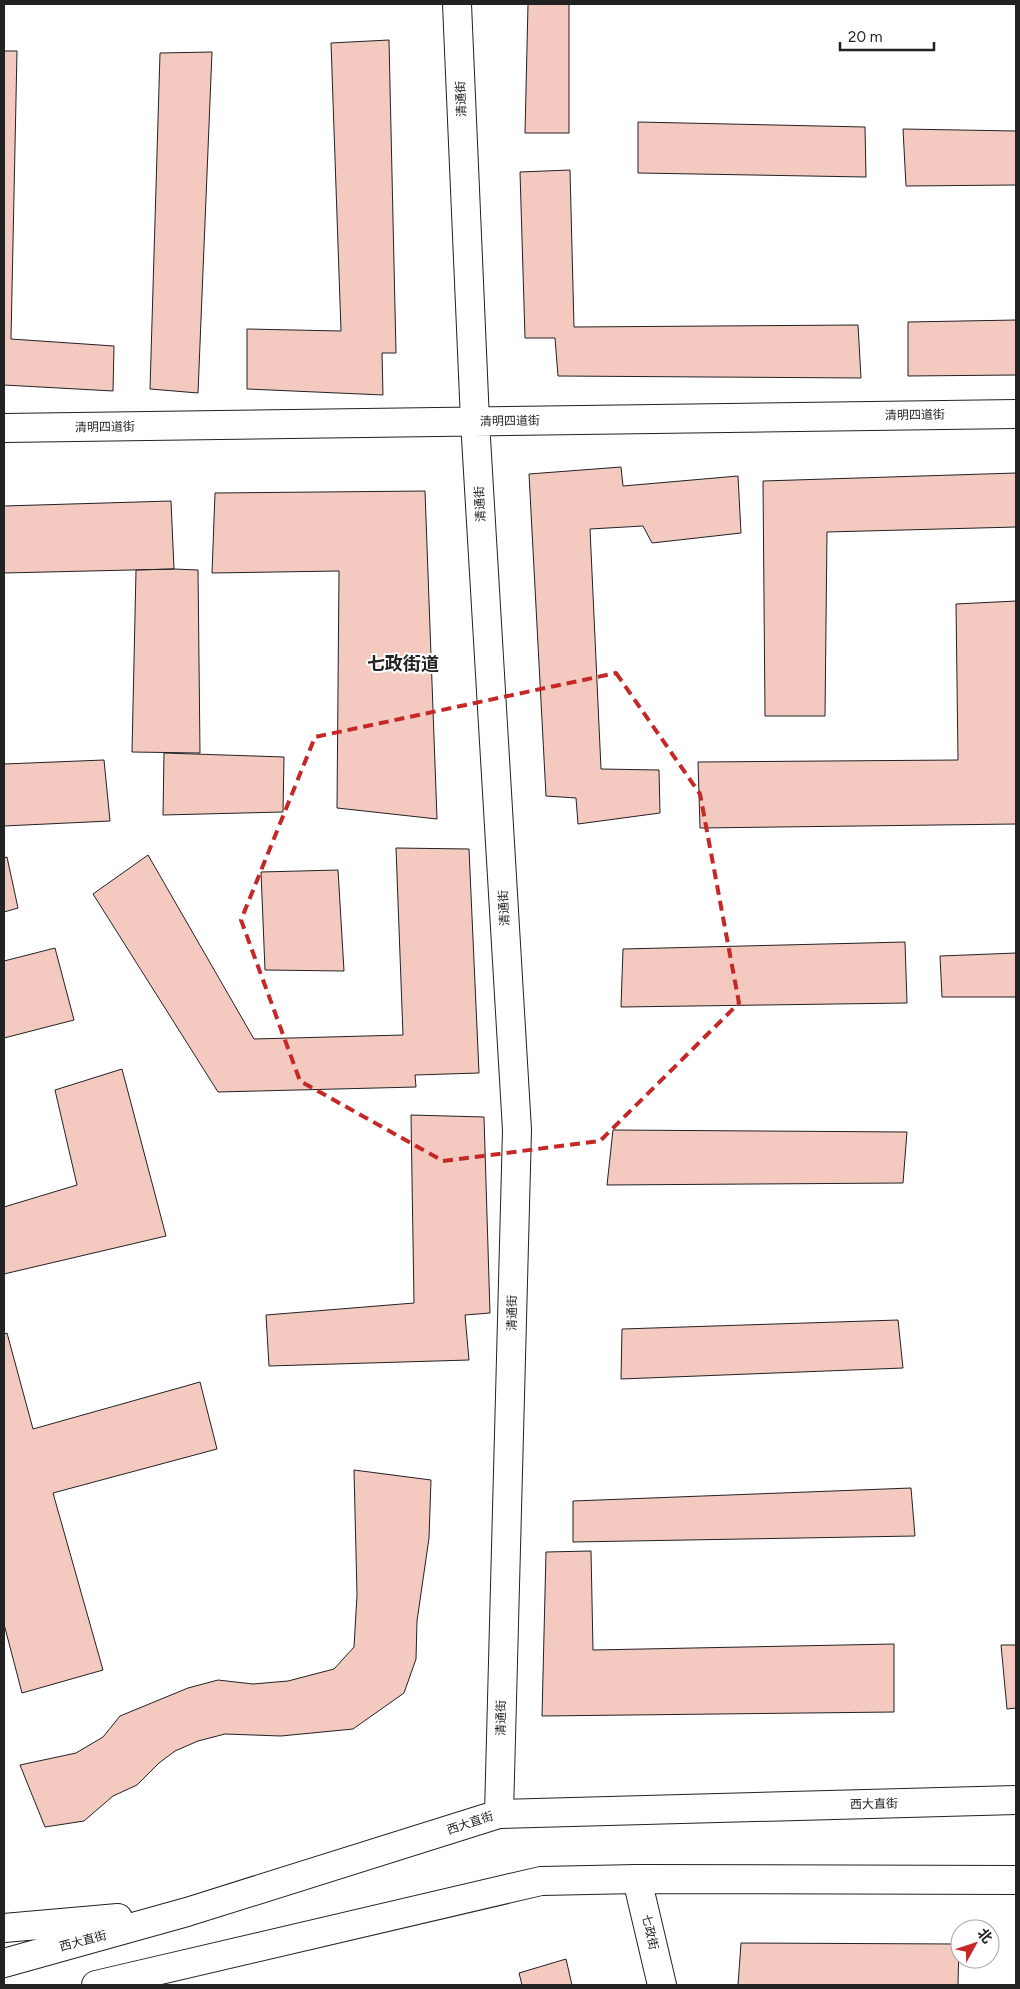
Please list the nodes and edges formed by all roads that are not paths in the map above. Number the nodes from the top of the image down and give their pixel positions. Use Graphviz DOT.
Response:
graph roads {
  1 [pos="457,4"];
  2 [pos="1016,414"];
  3 [pos="475,421"];
  4 [pos="4,428"];
  5 [pos="1016,1800"];
  6 [pos="499,1814"];
  7 [pos="637,1879"];
  8 [pos="1016,1880"];
  9 [pos="187,1912"];
  10 [pos="4,1928"];
  11 [pos="200,1962"];
  12 [pos="4,1963"];
  13 [pos="96,1985"];
  14 [pos="142,1985"];
  15 [pos="662,1985"];
  1 -- 3 [label="street, 清通街"];
  2 -- 3 [label="street, 清明四道街"];
  3 -- 4 [label="street, 清明四道街"];
  3 -- 6 [label="street, 清通街"];
  5 -- 6 [label="street, 西大直街"];
  6 -- 9 [label="street, 西大直街"];
  7 -- 8 [label="street"];
  7 -- 11 [label="street"];
  7 -- 15 [label="street, 七政街"];
  9 -- 10 [label="street"];
  9 -- 12 [label="street, 西大直街"];
  11 -- 13 [label="street"];
  11 -- 14 [label="street"];
}
